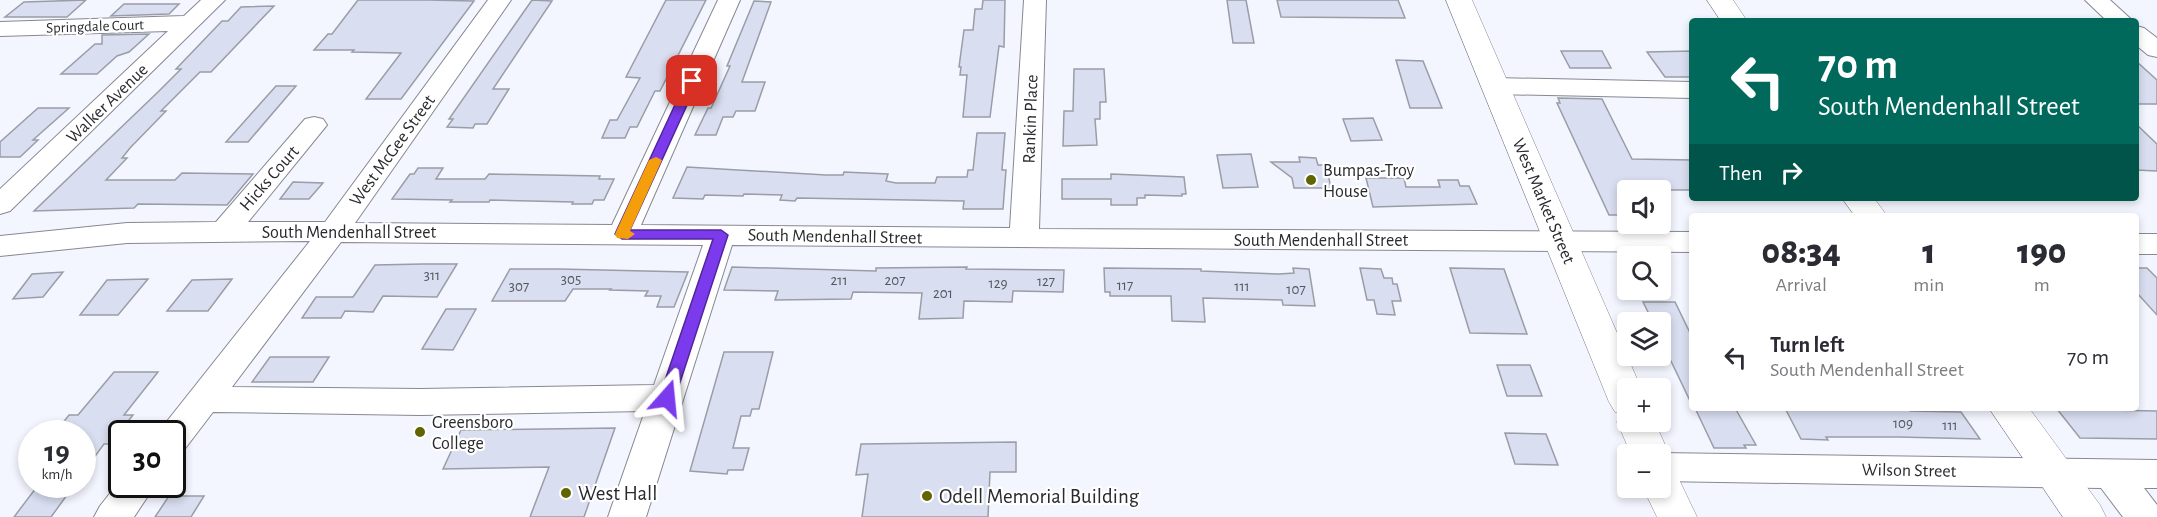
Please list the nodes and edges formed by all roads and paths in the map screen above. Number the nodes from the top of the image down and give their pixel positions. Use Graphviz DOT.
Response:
graph roads {
  1 [pos="214,0"];
  2 [pos="500,0"];
  3 [pos="729,0"];
  4 [pos="1035,0"];
  5 [pos="1459,0"];
  6 [pos="1720,0"];
  7 [pos="2096,0"];
  8 [pos="1732,18"];
  9 [pos="2117,18"];
  10 [pos="190,23"];
  11 [pos="0,29"];
  12 [pos="2139,35"];
  13 [pos="2157,50"];
  14 [pos="1495,86"];
  15 [pos="1689,90"];
  16 [pos="314,125"];
  17 [pos="0,205"];
  18 [pos="224,231"];
  19 [pos="334,231"];
  20 [pos="622,234"];
  21 [pos="721,235"];
  22 [pos="1024,238"];
  23 [pos="1562,242"];
  24 [pos="1689,242"];
  25 [pos="2139,244"];
  26 [pos="2157,244"];
  27 [pos="0,246"];
  28 [pos="1618,378"];
  29 [pos="667,398"];
  30 [pos="204,399"];
  31 [pos="2010,411"];
  32 [pos="186,422"];
  33 [pos="1671,467"];
  34 [pos="2054,472"];
  35 [pos="2111,474"];
  36 [pos="2157,474"];
  37 [pos="127,498"];
  38 [pos="1668,498"];
  39 [pos="113,517"];
  40 [pos="627,517"];
  41 [pos="1677,517"];
  42 [pos="2086,517"];
  43 [pos="2145,517"];
  1 -- 10 [label="street, Walker Avenue"];
  2 -- 19 [label="street, West McGee Street"];
  3 -- 20 [label="street"];
  4 -- 22 [label="street, Rankin Place"];
  5 -- 14 [label="main road, West Market Street"];
  6 -- 8 [label="main road"];
  7 -- 9 [label="street"];
  10 -- 11 [label="street, Springdale Court"];
  10 -- 17 [label="street, Walker Avenue"];
  12 -- 13 [label="street"];
  14 -- 15 [label="street"];
  14 -- 23 [label="main road, West Market Street"];
  16 -- 18 [label="street, Hicks Court"];
  18 -- 19 [label="street, South Mendenhall Street"];
  18 -- 27 [label="street, South Mendenhall Street"];
  19 -- 20 [label="street, South Mendenhall Street"];
  19 -- 30 [label="street, West McGee Street"];
  20 -- 21 [label="street, South Mendenhall Street"];
  21 -- 22 [label="street, South Mendenhall Street"];
  21 -- 29 [label="street"];
  22 -- 23 [label="street, South Mendenhall Street"];
  23 -- 24 [label="street, South Mendenhall Street"];
  23 -- 28 [label="main road, West Market Street"];
  25 -- 26 [label="street"];
  29 -- 30 [label="street"];
  29 -- 40 [label="street"];
  30 -- 32 [label="street, West McGee Street"];
  31 -- 34 [label="main road"];
  33 -- 34 [label="street, Wilson Street"];
  34 -- 35 [label="street, Wilson Street"];
  34 -- 42 [label="main road"];
  35 -- 36 [label="street, Wilson Street"];
  35 -- 43 [label="street"];
  37 -- 39 [label="street"];
  38 -- 41 [label="main road"];
}
